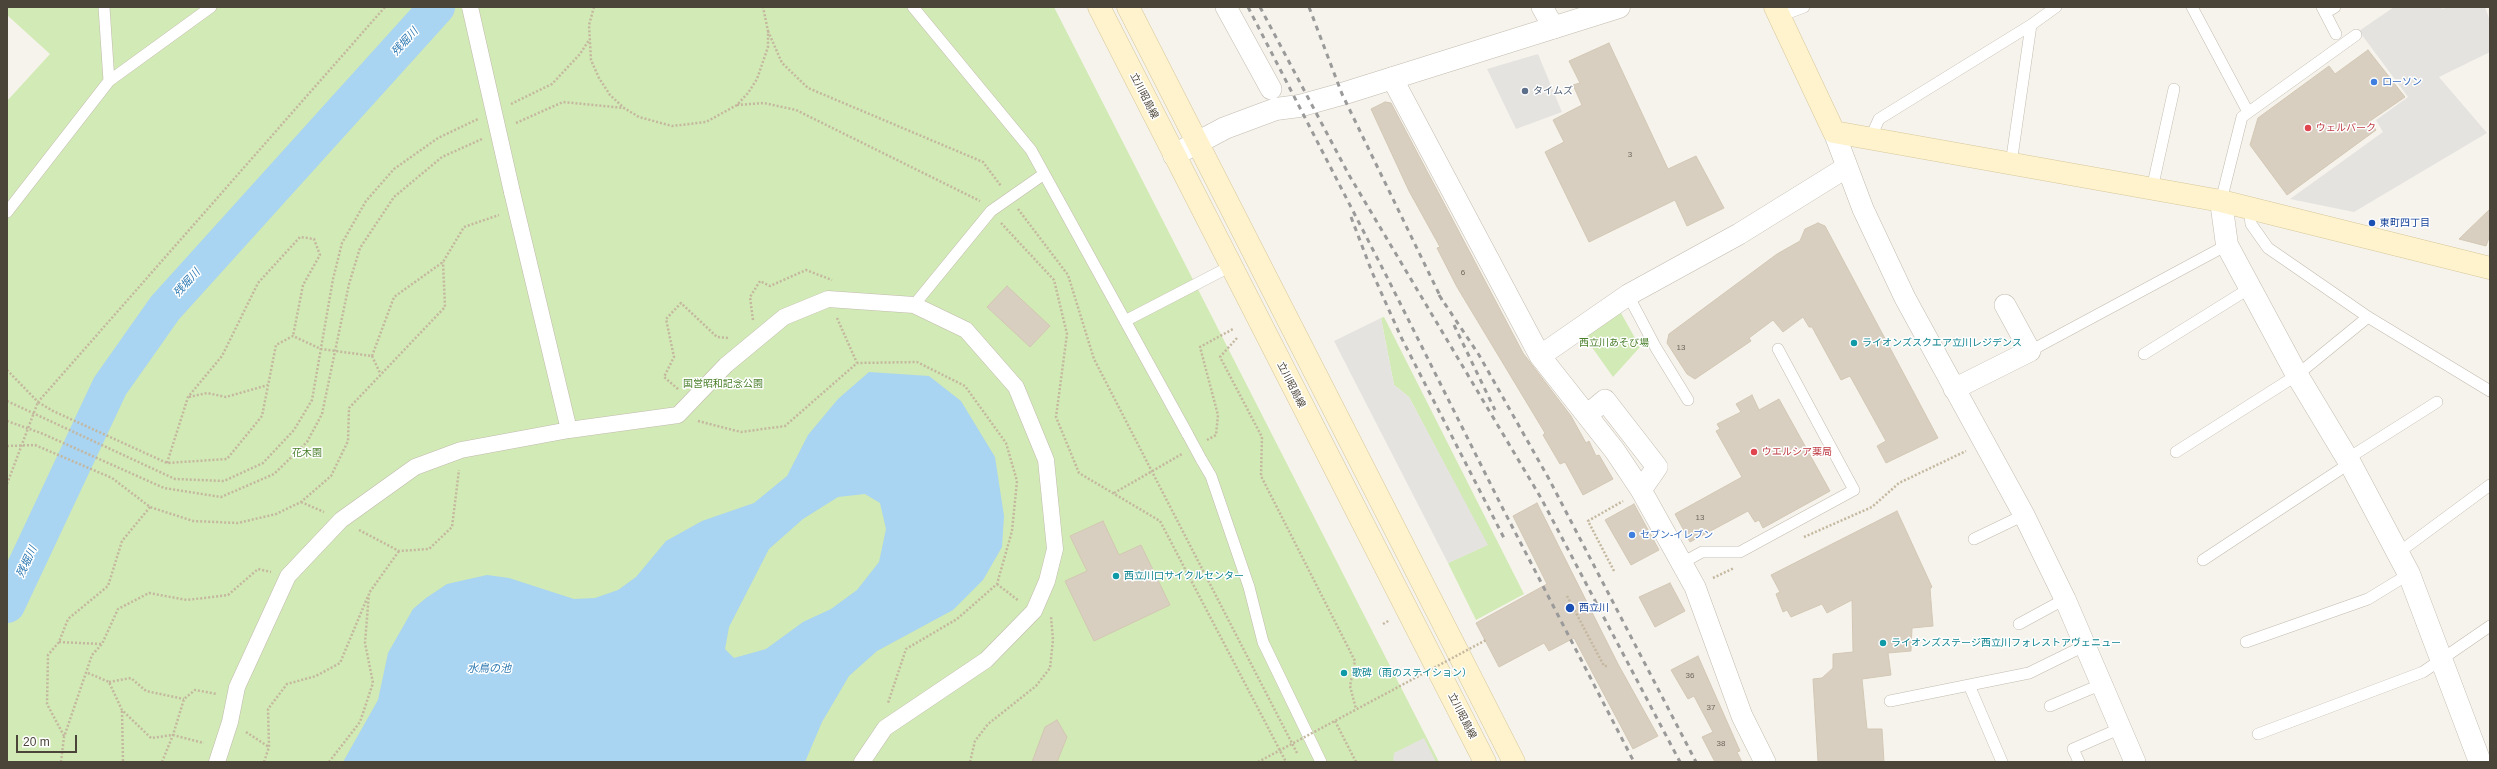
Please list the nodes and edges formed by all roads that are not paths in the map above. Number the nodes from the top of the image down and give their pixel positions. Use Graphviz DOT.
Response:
graph roads {
  1 [pos="104,7"];
  2 [pos="211,7"];
  3 [pos="470,7"];
  4 [pos="912,7"];
  5 [pos="1099,7"];
  6 [pos="1128,7"];
  7 [pos="1226,7"];
  8 [pos="1542,7"];
  9 [pos="1619,7"];
  10 [pos="1804,7"];
  11 [pos="2056,7"];
  12 [pos="2192,7"];
  13 [pos="2336,7"];
  14 [pos="2324,10"];
  15 [pos="1777,11"];
  16 [pos="2031,25"];
  17 [pos="1554,28"];
  18 [pos="2336,34"];
  19 [pos="2356,35"];
  20 [pos="1392,78"];
  21 [pos="109,81"];
  22 [pos="2174,88"];
  23 [pos="1271,90"];
  24 [pos="2248,112"];
  25 [pos="1834,132"];
  26 [pos="1870,139"];
  27 [pos="1197,142"];
  28 [pos="1174,155"];
  29 [pos="2011,164"];
  30 [pos="1847,167"];
  31 [pos="1044,174"];
  32 [pos="2152,189"];
  33 [pos="2220,201"];
  34 [pos="2249,207"];
  35 [pos="7,212"];
  36 [pos="2227,245"];
  37 [pos="1231,266"];
  38 [pos="2490,268"];
  39 [pos="2250,288"];
  40 [pos="1628,295"];
  41 [pos="914,305"];
  42 [pos="2005,305"];
  43 [pos="2368,317"];
  44 [pos="1125,321"];
  45 [pos="1778,348"];
  46 [pos="2030,351"];
  47 [pos="2144,354"];
  48 [pos="1540,356"];
  49 [pos="2297,375"];
  50 [pos="1954,389"];
  51 [pos="2490,391"];
  52 [pos="1688,400"];
  53 [pos="2437,402"];
  54 [pos="569,430"];
  55 [pos="2176,452"];
  56 [pos="2349,461"];
  57 [pos="2490,485"];
  58 [pos="2024,515"];
  59 [pos="1974,539"];
  60 [pos="2398,553"];
  61 [pos="2203,560"];
  62 [pos="1682,563"];
  63 [pos="2409,574"];
  64 [pos="2065,599"];
  65 [pos="2019,624"];
  66 [pos="2490,626"];
  67 [pos="2246,642"];
  68 [pos="2086,645"];
  69 [pos="2442,657"];
  70 [pos="2102,684"];
  71 [pos="1969,685"];
  72 [pos="1890,701"];
  73 [pos="2050,706"];
  74 [pos="2121,728"];
  75 [pos="2258,734"];
  76 [pos="219,755"];
  77 [pos="862,762"];
  78 [pos="1322,762"];
  79 [pos="1485,762"];
  80 [pos="1514,762"];
  81 [pos="1765,762"];
  82 [pos="2002,762"];
  83 [pos="2079,762"];
  84 [pos="2135,762"];
  85 [pos="2480,762"];
  1 -- 21 [label="lane"];
  2 -- 21 [label="lane"];
  3 -- 54 [label="street, bridge"];
  4 -- 31 [label="lane"];
  5 -- 28 [label="main road, 立川昭島線"];
  6 -- 27 [label="main road"];
  7 -- 23 [label="street"];
  8 -- 17 [label="street"];
  9 -- 17 [label="street"];
  10 -- 15 [label="lane"];
  11 -- 16 [label="lane"];
  12 -- 24 [label="lane"];
  13 -- 14 [label="lane"];
  14 -- 18 [label="lane"];
  15 -- 25 [label="main road"];
  16 -- 26 [label="lane"];
  16 -- 29 [label="lane"];
  17 -- 20 [label="street"];
  19 -- 24 [label="lane"];
  20 -- 27 [label="street"];
  20 -- 48 [label="street"];
  21 -- 35 [label="lane"];
  22 -- 32 [label="lane"];
  24 -- 33 [label="lane"];
  25 -- 26 [label="main road"];
  25 -- 30 [label="street"];
  26 -- 29 [label="main road"];
  27 -- 28 [label="street"];
  27 -- 80 [label="main road"];
  28 -- 37 [label="main road, 立川昭島線"];
  29 -- 32 [label="main road"];
  30 -- 40 [label="street"];
  30 -- 50 [label="street"];
  31 -- 41 [label="lane"];
  31 -- 44 [label="lane"];
  32 -- 33 [label="main road"];
  33 -- 34 [label="main road"];
  33 -- 36 [label="street"];
  34 -- 38 [label="main road"];
  34 -- 43 [label="lane"];
  36 -- 39 [label="street"];
  36 -- 46 [label="lane"];
  37 -- 44 [label="lane"];
  37 -- 79 [label="main road, 立川昭島線"];
  39 -- 47 [label="lane"];
  39 -- 49 [label="street"];
  40 -- 48 [label="street"];
  40 -- 52 [label="lane"];
  41 -- 54 [label="street"];
  41 -- 77 [label="street"];
  42 -- 46 [label="street"];
  43 -- 49 [label="lane"];
  43 -- 51 [label="lane"];
  44 -- 78 [label="lane, bridge"];
  45 -- 62 [label="lane"];
  46 -- 50 [label="street"];
  48 -- 62 [label="street"];
  49 -- 55 [label="lane"];
  49 -- 56 [label="street"];
  50 -- 58 [label="street"];
  53 -- 56 [label="lane"];
  54 -- 76 [label="street"];
  56 -- 60 [label="street"];
  56 -- 61 [label="lane"];
  57 -- 60 [label="lane"];
  58 -- 59 [label="lane"];
  58 -- 64 [label="street"];
  60 -- 63 [label="street"];
  62 -- 81 [label="street"];
  63 -- 67 [label="lane"];
  63 -- 69 [label="street"];
  64 -- 65 [label="lane"];
  64 -- 68 [label="street"];
  66 -- 69 [label="lane"];
  68 -- 70 [label="street"];
  68 -- 71 [label="lane"];
  69 -- 75 [label="lane"];
  69 -- 85 [label="street"];
  70 -- 73 [label="lane"];
  70 -- 74 [label="street"];
  71 -- 72 [label="lane"];
  71 -- 82 [label="lane"];
  74 -- 83 [label="lane"];
  74 -- 84 [label="street"];
}
